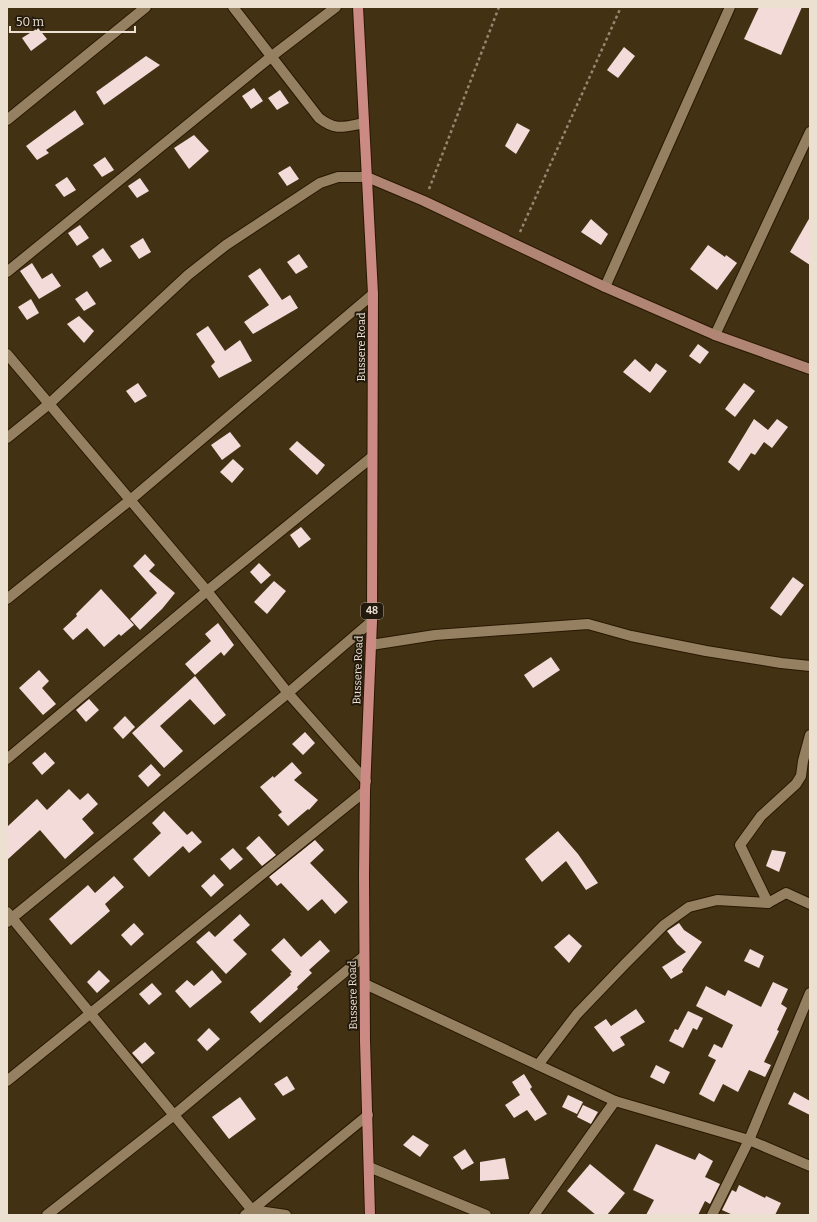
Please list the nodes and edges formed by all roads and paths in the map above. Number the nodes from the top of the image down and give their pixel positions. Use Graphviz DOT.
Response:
graph roads {
  1 [pos="146,7"];
  2 [pos="233,7"];
  3 [pos="336,7"];
  4 [pos="358,7"];
  5 [pos="498,7"];
  6 [pos="621,7"];
  7 [pos="730,7"];
  8 [pos="272,56"];
  9 [pos="7,120"];
  10 [pos="364,123"];
  11 [pos="810,132"];
  12 [pos="367,177"];
  13 [pos="424,200"];
  14 [pos="515,243"];
  15 [pos="7,272"];
  16 [pos="605,287"];
  17 [pos="373,294"];
  18 [pos="715,335"];
  19 [pos="7,354"];
  20 [pos="810,369"];
  21 [pos="49,404"];
  22 [pos="7,438"];
  23 [pos="372,457"];
  24 [pos="129,500"];
  25 [pos="207,591"];
  26 [pos="7,599"];
  27 [pos="372,621"];
  28 [pos="371,645"];
  29 [pos="810,666"];
  30 [pos="288,693"];
  31 [pos="810,735"];
  32 [pos="7,759"];
  33 [pos="365,786"];
  34 [pos="768,903"];
  35 [pos="810,904"];
  36 [pos="9,917"];
  37 [pos="364,956"];
  38 [pos="365,984"];
  39 [pos="810,993"];
  40 [pos="91,1014"];
  41 [pos="538,1065"];
  42 [pos="7,1081"];
  43 [pos="615,1101"];
  44 [pos="174,1115"];
  45 [pos="368,1115"];
  46 [pos="749,1140"];
  47 [pos="810,1166"];
  48 [pos="369,1167"];
  49 [pos="248,1212"];
  50 [pos="47,1215"];
  51 [pos="286,1215"];
  52 [pos="370,1215"];
  53 [pos="486,1215"];
  54 [pos="534,1215"];
  55 [pos="712,1215"];
  1 -- 9 [label="street"];
  2 -- 8 [label="street"];
  3 -- 8 [label="street"];
  4 -- 10 [label="main road, Bussere Road / 48"];
  5 -- 13 [label="path"];
  6 -- 14 [label="path"];
  7 -- 16 [label="street"];
  8 -- 10 [label="street"];
  8 -- 15 [label="street"];
  10 -- 12 [label="main road, Bussere Road / 48"];
  11 -- 18 [label="street"];
  12 -- 13 [label="street"];
  12 -- 17 [label="main road, Bussere Road / 48"];
  12 -- 21 [label="street"];
  13 -- 14 [label="street"];
  14 -- 16 [label="street"];
  16 -- 18 [label="street"];
  17 -- 23 [label="main road, Bussere Road / 48"];
  17 -- 24 [label="street"];
  18 -- 20 [label="street"];
  19 -- 21 [label="street"];
  21 -- 22 [label="street"];
  21 -- 24 [label="street"];
  23 -- 25 [label="street"];
  23 -- 27 [label="main road, Bussere Road / 48"];
  24 -- 25 [label="street"];
  24 -- 26 [label="street"];
  25 -- 30 [label="street"];
  25 -- 32 [label="street"];
  27 -- 28 [label="main road, Bussere Road / 48"];
  27 -- 30 [label="street"];
  28 -- 29 [label="street"];
  28 -- 33 [label="main road, Bussere Road / 48"];
  30 -- 33 [label="street"];
  30 -- 36 [label="street"];
  31 -- 34 [label="street"];
  33 -- 37 [label="main road, Bussere Road / 48"];
  33 -- 40 [label="street"];
  34 -- 35 [label="street"];
  34 -- 41 [label="street"];
  36 -- 40 [label="street"];
  37 -- 38 [label="main road, Bussere Road / 48"];
  37 -- 44 [label="street"];
  38 -- 41 [label="street"];
  38 -- 45 [label="main road, Bussere Road / 48"];
  39 -- 46 [label="street"];
  40 -- 42 [label="street"];
  40 -- 44 [label="street"];
  41 -- 43 [label="street"];
  43 -- 46 [label="street"];
  43 -- 54 [label="street"];
  44 -- 49 [label="street"];
  44 -- 50 [label="street"];
  45 -- 48 [label="main road, Bussere Road / 48"];
  45 -- 49 [label="street"];
  46 -- 47 [label="street"];
  46 -- 55 [label="street"];
  48 -- 52 [label="main road, Bussere Road / 48"];
  48 -- 53 [label="street"];
  49 -- 51 [label="street"];
}
